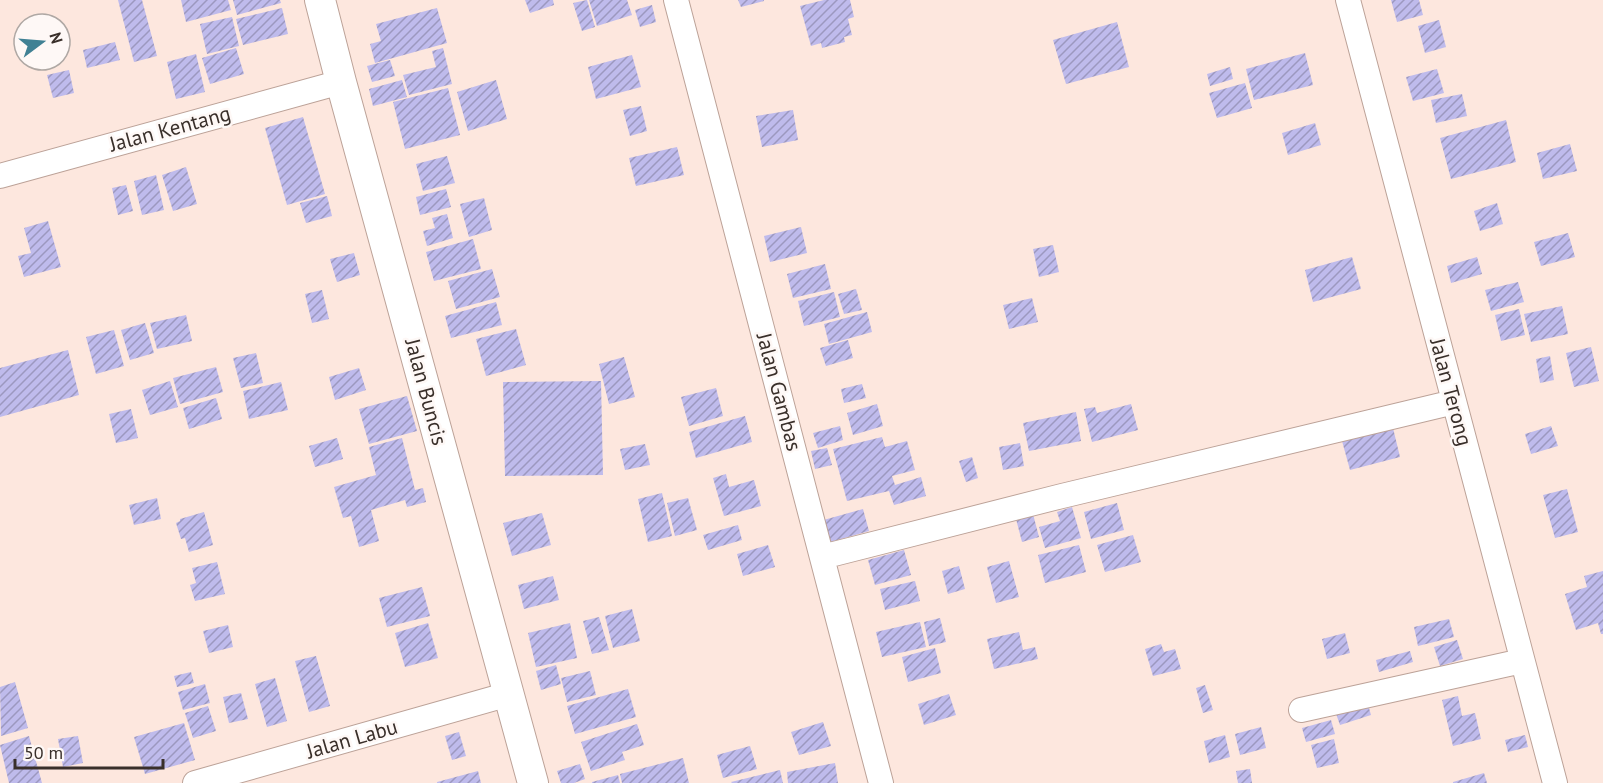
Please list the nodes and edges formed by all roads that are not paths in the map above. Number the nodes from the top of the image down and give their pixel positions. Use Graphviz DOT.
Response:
graph roads {
  1 [pos="320,0"];
  2 [pos="676,0"];
  3 [pos="1348,0"];
  4 [pos="341,82"];
  5 [pos="0,176"];
  6 [pos="1454,402"];
  7 [pos="822,557"];
  8 [pos="1522,661"];
  9 [pos="509,694"];
  10 [pos="1301,710"];
  11 [pos="195,783"];
  12 [pos="533,783"];
  13 [pos="881,783"];
  14 [pos="1555,783"];
  1 -- 4 [label="street, Jalan Buncis"];
  2 -- 7 [label="street, Jalan Gambas"];
  3 -- 6 [label="street, Jalan Terong"];
  4 -- 5 [label="street, Jalan Kentang"];
  4 -- 9 [label="street, Jalan Buncis"];
  6 -- 7 [label="street"];
  6 -- 8 [label="street, Jalan Terong"];
  7 -- 13 [label="street, Jalan Gambas"];
  8 -- 10 [label="street"];
  8 -- 14 [label="street, Jalan Terong"];
  9 -- 11 [label="street, Jalan Labu"];
  9 -- 12 [label="street, Jalan Buncis"];
}
